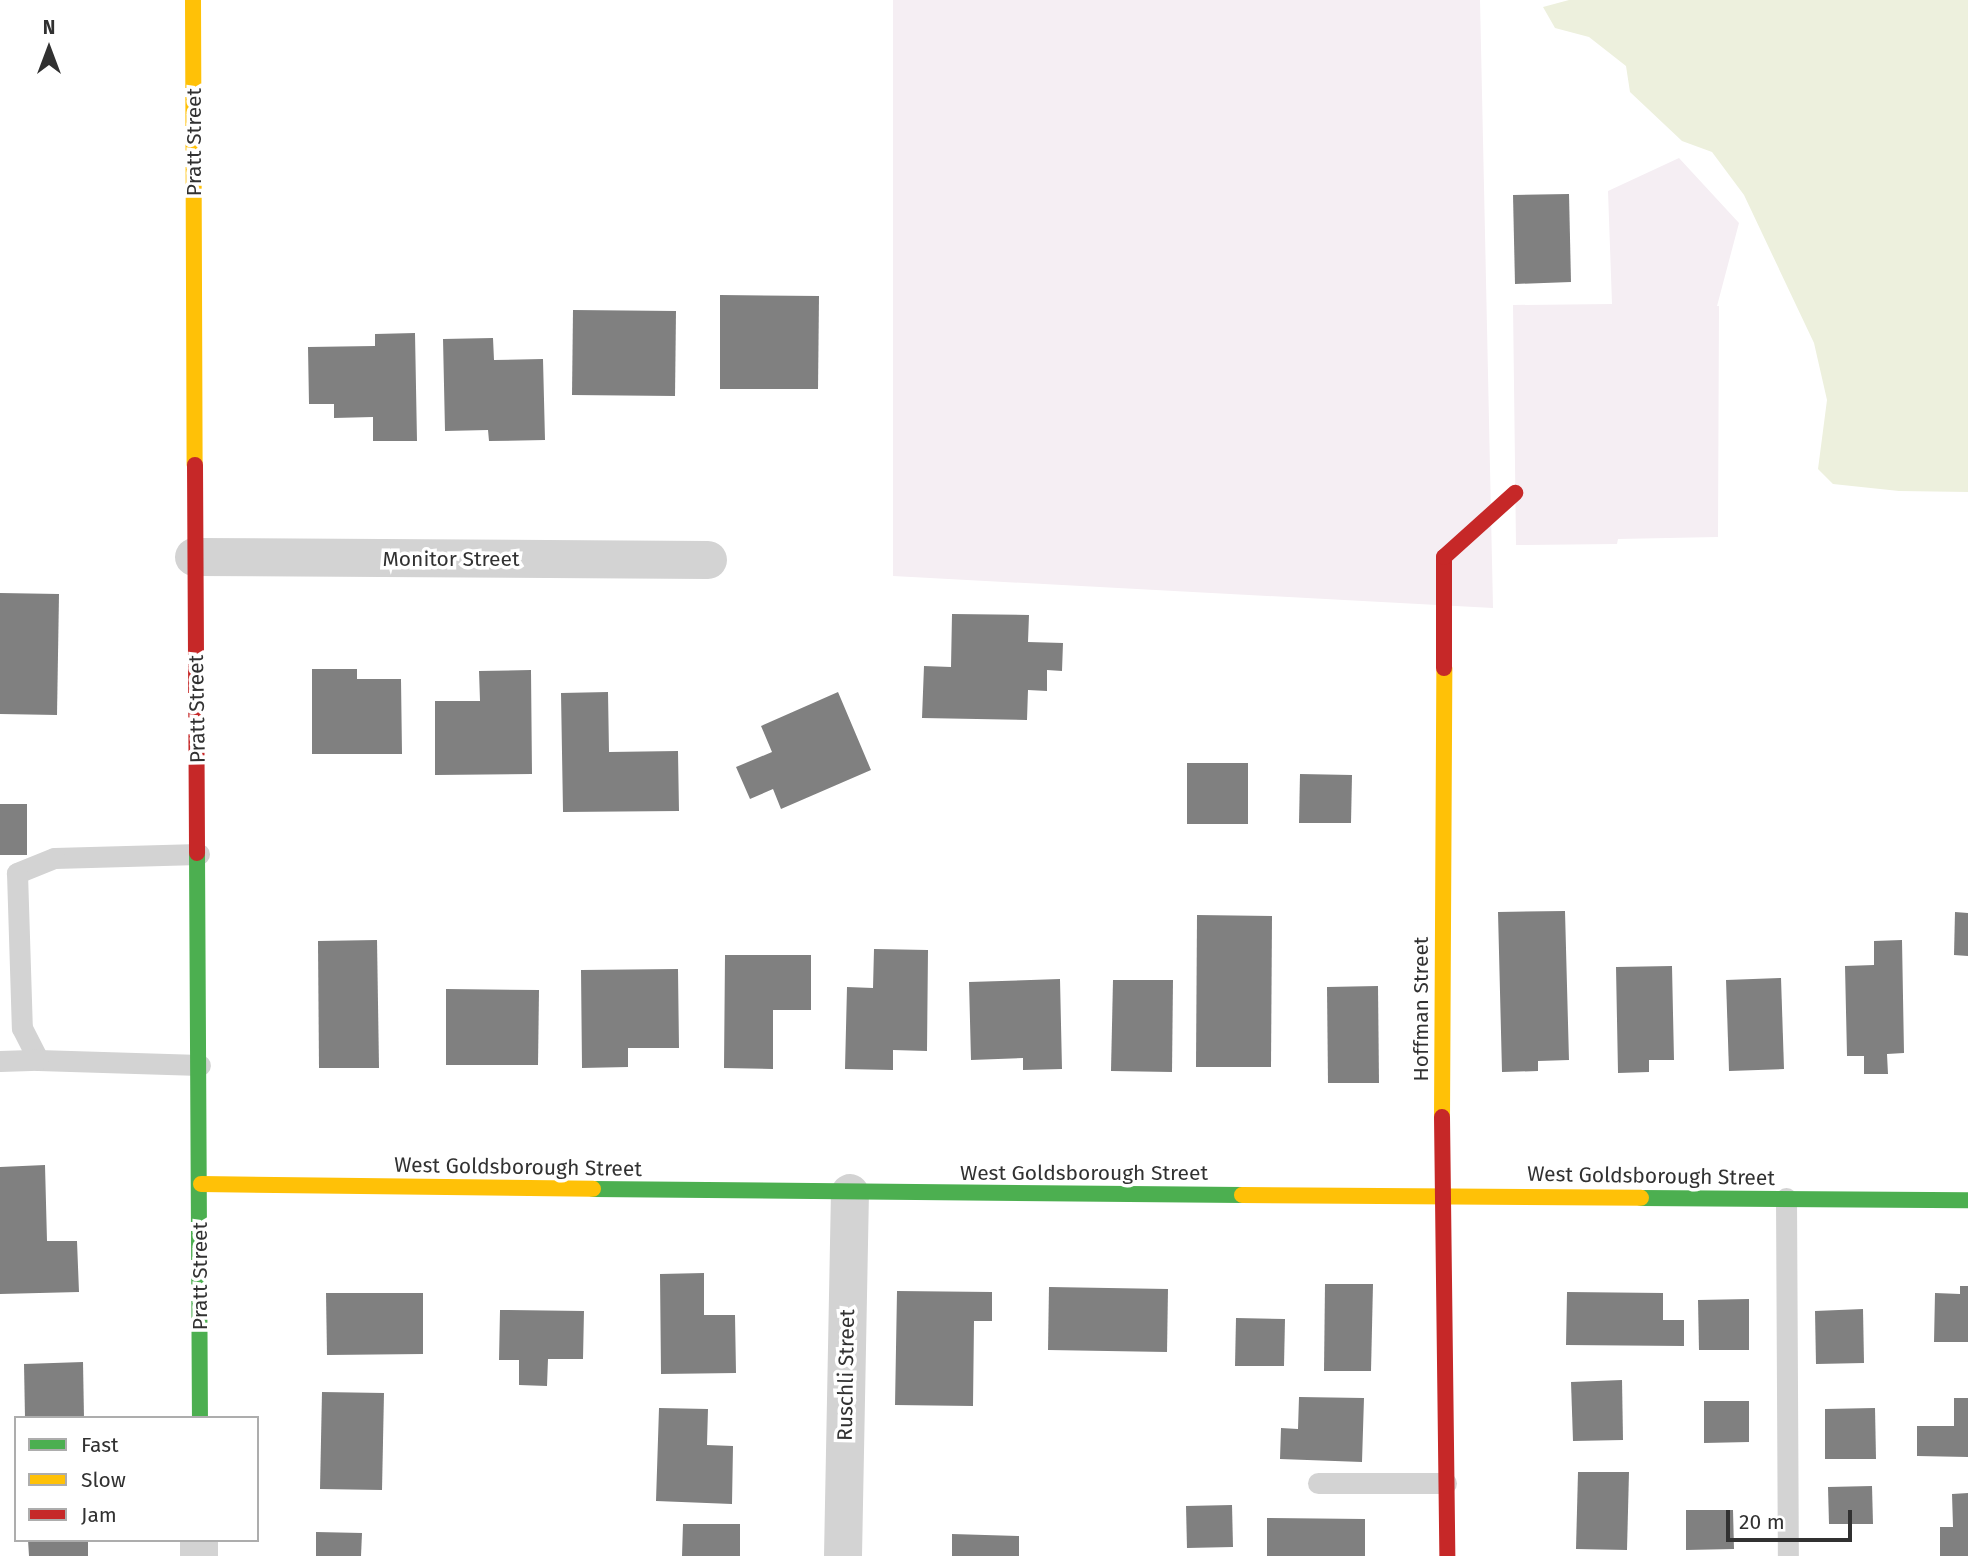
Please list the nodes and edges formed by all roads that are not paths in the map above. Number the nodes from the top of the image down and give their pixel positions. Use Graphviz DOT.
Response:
graph roads {
  1 [pos="193,0"];
  2 [pos="1515,493"];
  3 [pos="194,557"];
  4 [pos="708,560"];
  5 [pos="200,854"];
  6 [pos="38,1060"];
  7 [pos="0,1061"];
  8 [pos="200,1065"];
  9 [pos="201,1184"];
  10 [pos="850,1193"];
  11 [pos="1442,1195"];
  12 [pos="1786,1198"];
  13 [pos="1968,1200"];
  14 [pos="200,1416"];
  15 [pos="1318,1483"];
  16 [pos="1446,1483"];
  17 [pos="843,1556"];
  18 [pos="1447,1556"];
  19 [pos="1788,1556"];
  1 -- 3 [label="street, Pratt Street"];
  2 -- 11 [label="street, Hoffman Street"];
  3 -- 4 [label="street, Monitor Street"];
  3 -- 5 [label="street, Pratt Street"];
  5 -- 6 [label="lane"];
  5 -- 8 [label="street, Pratt Street"];
  6 -- 7 [label="lane"];
  6 -- 8 [label="lane"];
  8 -- 9 [label="street, Pratt Street"];
  9 -- 10 [label="street, West Goldsborough Street"];
  9 -- 14 [label="street, Pratt Street"];
  10 -- 11 [label="street, West Goldsborough Street"];
  10 -- 17 [label="street, Ruschli Street"];
  11 -- 12 [label="street, West Goldsborough Street"];
  11 -- 16 [label="street, Hoffman Street"];
  12 -- 13 [label="street, West Goldsborough Street"];
  12 -- 19 [label="lane"];
  15 -- 16 [label="lane"];
  16 -- 18 [label="street, Hoffman Street"];
}
